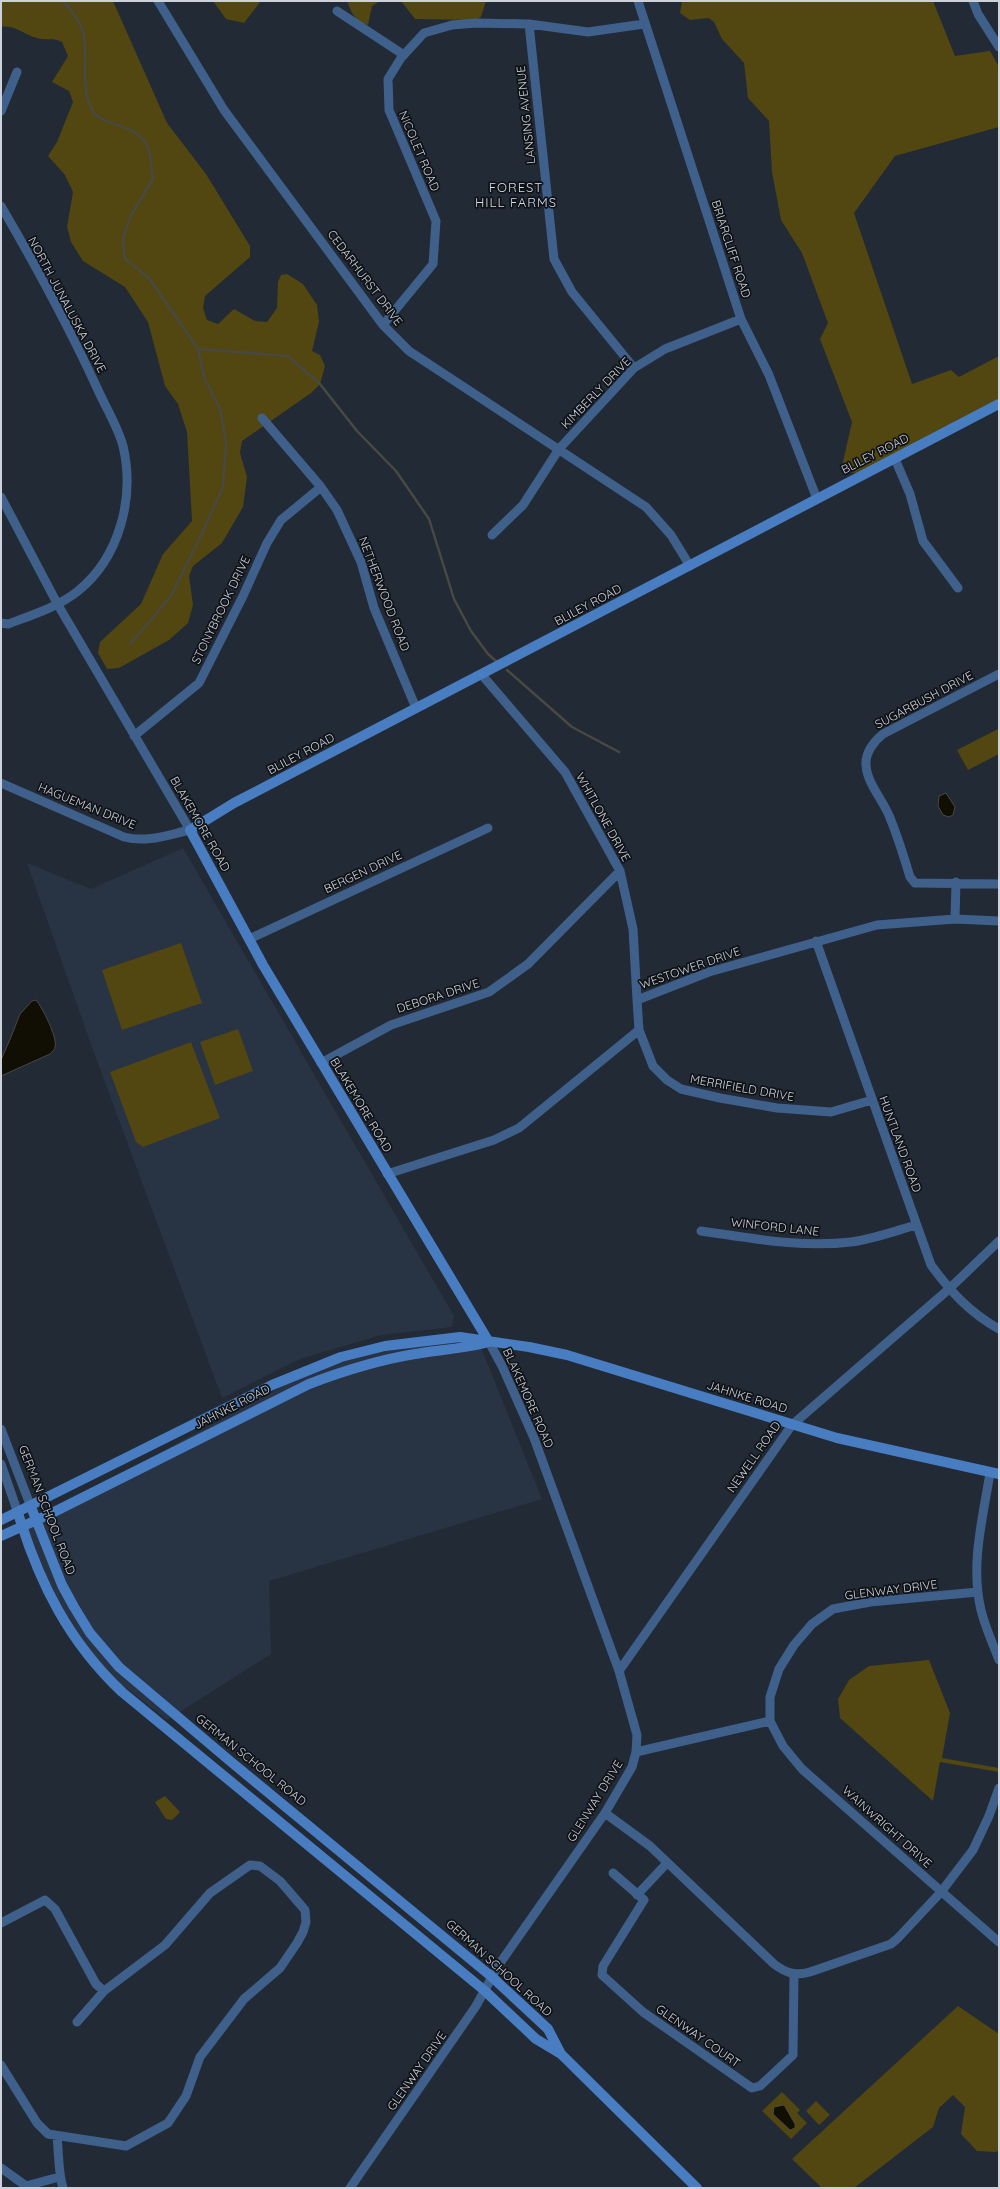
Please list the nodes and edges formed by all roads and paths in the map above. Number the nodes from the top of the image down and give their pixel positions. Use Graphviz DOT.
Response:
graph roads {
  1 [pos="158,1"];
  2 [pos="638,1"];
  3 [pos="973,1"];
  4 [pos="337,11"];
  5 [pos="529,24"];
  6 [pos="644,24"];
  7 [pos="999,47"];
  8 [pos="404,54"];
  9 [pos="17,72"];
  10 [pos="1,111"];
  11 [pos="1,206"];
  12 [pos="741,319"];
  13 [pos="383,325"];
  14 [pos="634,368"];
  15 [pos="999,404"];
  16 [pos="262,418"];
  17 [pos="559,449"];
  18 [pos="895,459"];
  19 [pos="321,487"];
  20 [pos="1,497"];
  21 [pos="817,499"];
  22 [pos="492,535"];
  23 [pos="690,566"];
  24 [pos="958,588"];
  25 [pos="58,605"];
  26 [pos="1,624"];
  27 [pos="999,674"];
  28 [pos="482,675"];
  29 [pos="416,708"];
  30 [pos="134,736"];
  31 [pos="1,783"];
  32 [pos="488,828"];
  33 [pos="190,830"];
  34 [pos="620,871"];
  35 [pos="956,882"];
  36 [pos="999,884"];
  37 [pos="955,919"];
  38 [pos="999,921"];
  39 [pos="249,939"];
  40 [pos="816,941"];
  41 [pos="637,1000"];
  42 [pos="639,1030"];
  43 [pos="321,1063"];
  44 [pos="872,1100"];
  45 [pos="388,1174"];
  46 [pos="916,1225"];
  47 [pos="701,1231"];
  48 [pos="999,1241"];
  49 [pos="949,1289"];
  50 [pos="999,1329"];
  51 [pos="488,1342"];
  52 [pos="792,1425"];
  53 [pos="1,1429"];
  54 [pos="1,1464"];
  55 [pos="994,1473"];
  56 [pos="31,1507"];
  57 [pos="18,1513"];
  58 [pos="1,1520"];
  59 [pos="36,1521"];
  60 [pos="22,1527"];
  61 [pos="1,1536"];
  62 [pos="978,1592"];
  63 [pos="999,1660"];
  64 [pos="619,1671"];
  65 [pos="770,1721"];
  66 [pos="636,1752"];
  67 [pos="999,1788"];
  68 [pos="605,1813"];
  69 [pos="667,1863"];
  70 [pos="613,1873"];
  71 [pos="941,1892"];
  72 [pos="637,1895"];
  73 [pos="1,1924"];
  74 [pos="999,1942"];
  75 [pos="794,1974"];
  76 [pos="492,1977"];
  77 [pos="104,1991"];
  78 [pos="485,1991"];
  79 [pos="77,2022"];
  80 [pos="561,2054"];
  81 [pos="1,2065"];
  82 [pos="57,2137"];
  83 [pos="1,2168"];
  84 [pos="60,2177"];
  85 [pos="25,2187"];
  86 [pos="63,2188"];
  87 [pos="350,2188"];
  88 [pos="697,2188"];
  1 -- 13 [label="street, CEDARHURST DRIVE"];
  2 -- 6 [label="street, BRIARCLIFF ROAD"];
  3 -- 7 [label="street"];
  4 -- 8 [label="street"];
  5 -- 6 [label="street, NICOLET ROAD"];
  5 -- 8 [label="street, NICOLET ROAD"];
  5 -- 14 [label="street, LANSING AVENUE"];
  6 -- 12 [label="street, BRIARCLIFF ROAD"];
  8 -- 13 [label="street, NICOLET ROAD"];
  9 -- 10 [label="street"];
  11 -- 25 [label="street, NORTH JUNALUSKA DRIVE"];
  12 -- 14 [label="street, KIMBERLY DRIVE"];
  12 -- 21 [label="street, BRIARCLIFF ROAD"];
  13 -- 17 [label="street, CEDARHURST DRIVE"];
  14 -- 17 [label="street, KIMBERLY DRIVE"];
  15 -- 18 [label="street, BLILEY ROAD"];
  16 -- 19 [label="street, NETHERWOOD ROAD"];
  17 -- 22 [label="street, KIMBERLY DRIVE"];
  17 -- 23 [label="street, CEDARHURST DRIVE"];
  18 -- 21 [label="street, BLILEY ROAD"];
  18 -- 24 [label="street"];
  19 -- 29 [label="street, NETHERWOOD ROAD"];
  19 -- 30 [label="street, STONYBROOK DRIVE"];
  20 -- 25 [label="street, BLAKEMORE ROAD"];
  21 -- 23 [label="street, BLILEY ROAD"];
  23 -- 28 [label="street, BLILEY ROAD"];
  25 -- 26 [label="street, NORTH JUNALUSKA DRIVE"];
  25 -- 30 [label="street, BLAKEMORE ROAD"];
  27 -- 35 [label="street, SUGARBUSH DRIVE"];
  28 -- 29 [label="street, BLILEY ROAD"];
  28 -- 34 [label="street, WHITLONE DRIVE"];
  29 -- 33 [label="street, BLILEY ROAD"];
  30 -- 33 [label="street, BLAKEMORE ROAD"];
  31 -- 33 [label="street, HAGUEMAN DRIVE"];
  32 -- 39 [label="street, BERGEN DRIVE"];
  33 -- 39 [label="street, BLAKEMORE ROAD"];
  34 -- 41 [label="street, WHITLONE DRIVE"];
  34 -- 43 [label="street, DEBORA DRIVE"];
  35 -- 36 [label="street"];
  35 -- 37 [label="street"];
  37 -- 38 [label="street, WESTOWER DRIVE"];
  37 -- 40 [label="street, WESTOWER DRIVE"];
  39 -- 43 [label="street, BLAKEMORE ROAD"];
  40 -- 41 [label="street, WESTOWER DRIVE"];
  40 -- 44 [label="street, HUNTLAND ROAD"];
  41 -- 42 [label="street, WESTOWER DRIVE"];
  42 -- 44 [label="street, MERRIFIELD DRIVE"];
  42 -- 45 [label="street"];
  43 -- 45 [label="street, BLAKEMORE ROAD"];
  44 -- 46 [label="street, HUNTLAND ROAD"];
  45 -- 51 [label="street, BLAKEMORE ROAD"];
  46 -- 47 [label="street, WINFORD LANE"];
  46 -- 49 [label="street, HUNTLAND ROAD"];
  48 -- 49 [label="street, NEWELL ROAD"];
  49 -- 50 [label="street, HUNTLAND ROAD"];
  49 -- 52 [label="street, NEWELL ROAD"];
  51 -- 52 [label="street, JAHNKE ROAD"];
  51 -- 56 [label="street, JAHNKE ROAD"];
  51 -- 59 [label="street, JAHNKE ROAD"];
  51 -- 64 [label="street, BLAKEMORE ROAD"];
  52 -- 55 [label="street, JAHNKE ROAD"];
  52 -- 64 [label="street, NEWELL ROAD"];
  53 -- 56 [label="street, GERMAN SCHOOL ROAD"];
  54 -- 57 [label="street, GERMAN SCHOOL ROAD"];
  55 -- 62 [label="street"];
  56 -- 57 [label="street, JAHNKE ROAD"];
  56 -- 59 [label="street, GERMAN SCHOOL ROAD"];
  57 -- 58 [label="street, JAHNKE ROAD"];
  57 -- 60 [label="street, GERMAN SCHOOL ROAD"];
  59 -- 60 [label="street, JAHNKE ROAD"];
  59 -- 76 [label="street, GERMAN SCHOOL ROAD"];
  60 -- 61 [label="street, JAHNKE ROAD"];
  60 -- 78 [label="street, GERMAN SCHOOL ROAD"];
  62 -- 63 [label="street"];
  62 -- 65 [label="street, GLENWAY DRIVE"];
  64 -- 66 [label="street, BLAKEMORE ROAD"];
  65 -- 66 [label="street, GLENWAY DRIVE"];
  65 -- 71 [label="street, WAINWRIGHT DRIVE"];
  66 -- 68 [label="street, GLENWAY DRIVE"];
  67 -- 71 [label="street"];
  68 -- 69 [label="street"];
  68 -- 76 [label="street, GLENWAY DRIVE"];
  69 -- 72 [label="street"];
  69 -- 75 [label="street"];
  70 -- 72 [label="street"];
  71 -- 74 [label="street, WAINWRIGHT DRIVE"];
  71 -- 75 [label="street"];
  72 -- 75 [label="street, GLENWAY COURT"];
  73 -- 77 [label="street"];
  76 -- 78 [label="street, GLENWAY DRIVE"];
  76 -- 80 [label="street, GERMAN SCHOOL ROAD"];
  77 -- 79 [label="street"];
  77 -- 82 [label="street"];
  78 -- 80 [label="street, GERMAN SCHOOL ROAD"];
  78 -- 87 [label="street, GLENWAY DRIVE"];
  80 -- 88 [label="street, GERMAN SCHOOL ROAD"];
  81 -- 82 [label="street"];
  82 -- 84 [label="street"];
  83 -- 85 [label="street"];
  84 -- 85 [label="street"];
  84 -- 86 [label="street"];
}
